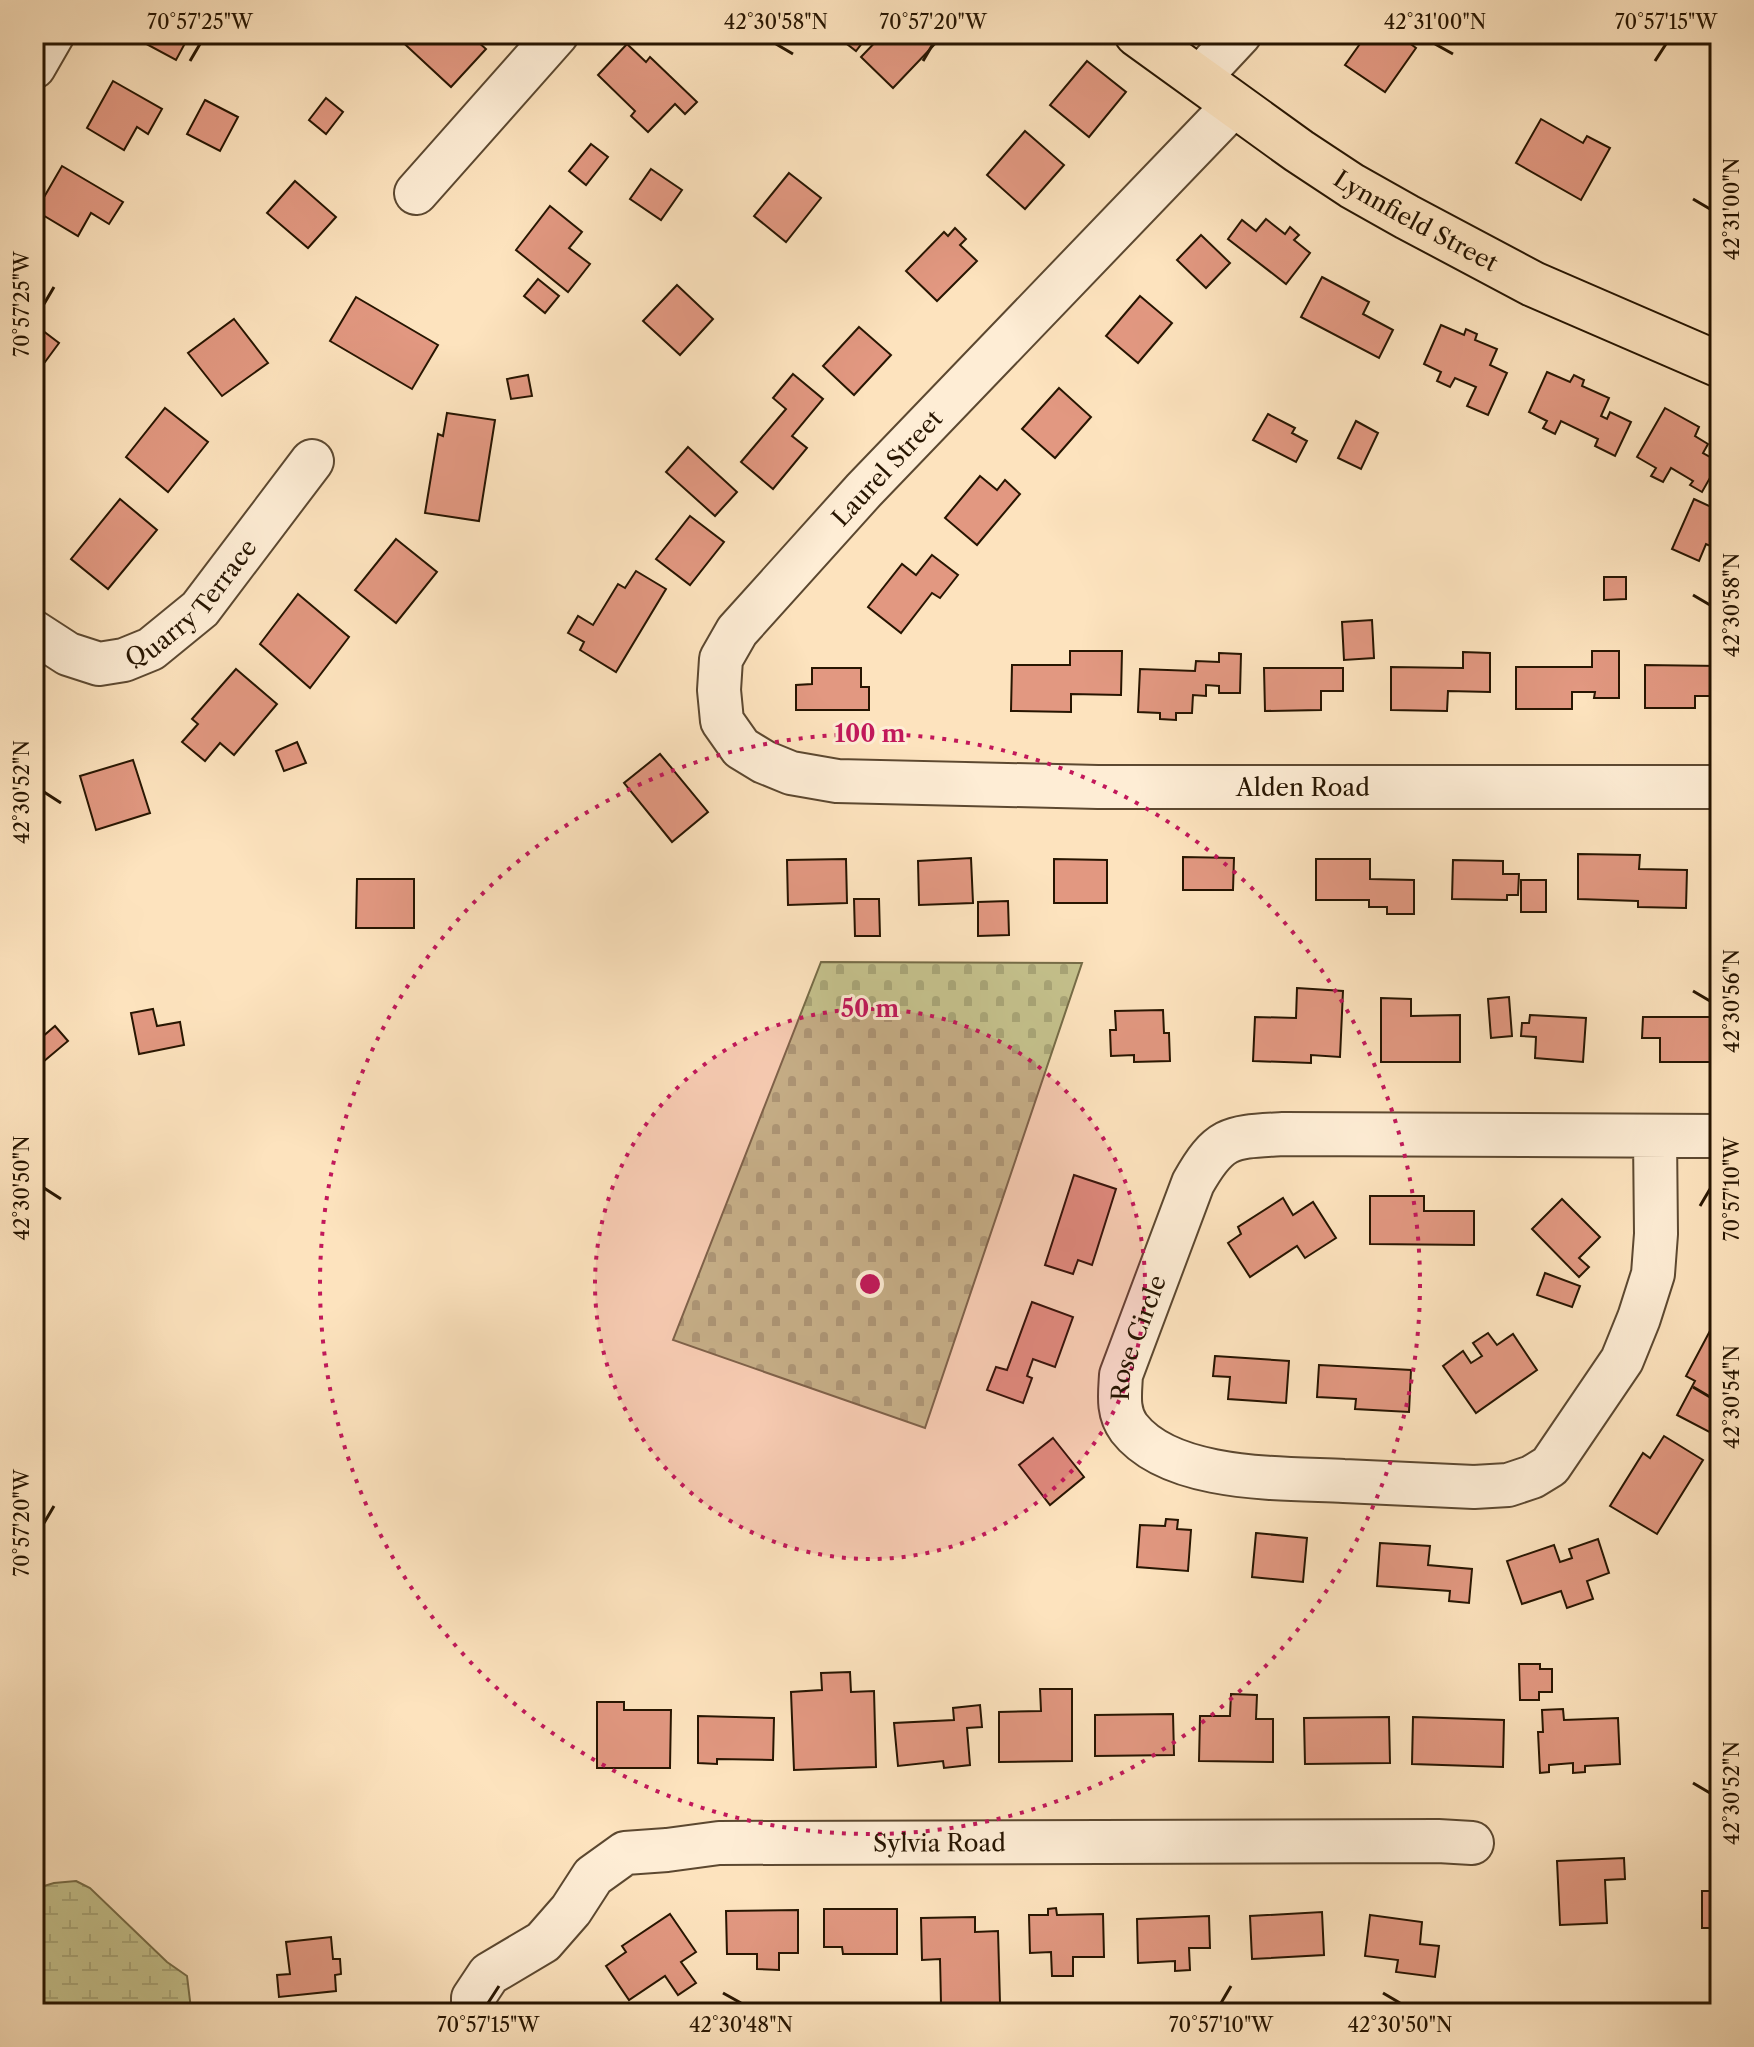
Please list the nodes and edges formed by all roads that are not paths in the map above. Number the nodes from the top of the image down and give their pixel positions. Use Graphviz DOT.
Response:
graph roads {
  1 [pos="53,34"];
  2 [pos="557,34"];
  3 [pos="1137,34"];
  4 [pos="1240,34"];
  5 [pos="34,67"];
  6 [pos="1198,79"];
  7 [pos="1234,105"];
  8 [pos="416,193"];
  9 [pos="1720,365"];
  10 [pos="312,461"];
  11 [pos="34,632"];
  12 [pos="888,782"];
  13 [pos="1720,787"];
  14 [pos="1720,1136"];
  15 [pos="1655,1137"];
  16 [pos="1472,1843"];
  17 [pos="473,2007"];
  1 -- 5 [label="street"];
  2 -- 8 [label="street"];
  3 -- 6 [label="main road, Lynnfield Street"];
  4 -- 6 [label="street"];
  6 -- 7 [label="main road, Lynnfield Street"];
  7 -- 9 [label="main road, Lynnfield Street"];
  7 -- 12 [label="street, Laurel Street"];
  10 -- 11 [label="street, Quarry Terrace"];
  12 -- 13 [label="street, Alden Road"];
  14 -- 15 [label="street, Rose Circle"];
  15 -- 15 [label="street, Rose Circle"];
  16 -- 17 [label="street, Sylvia Road"];
}
